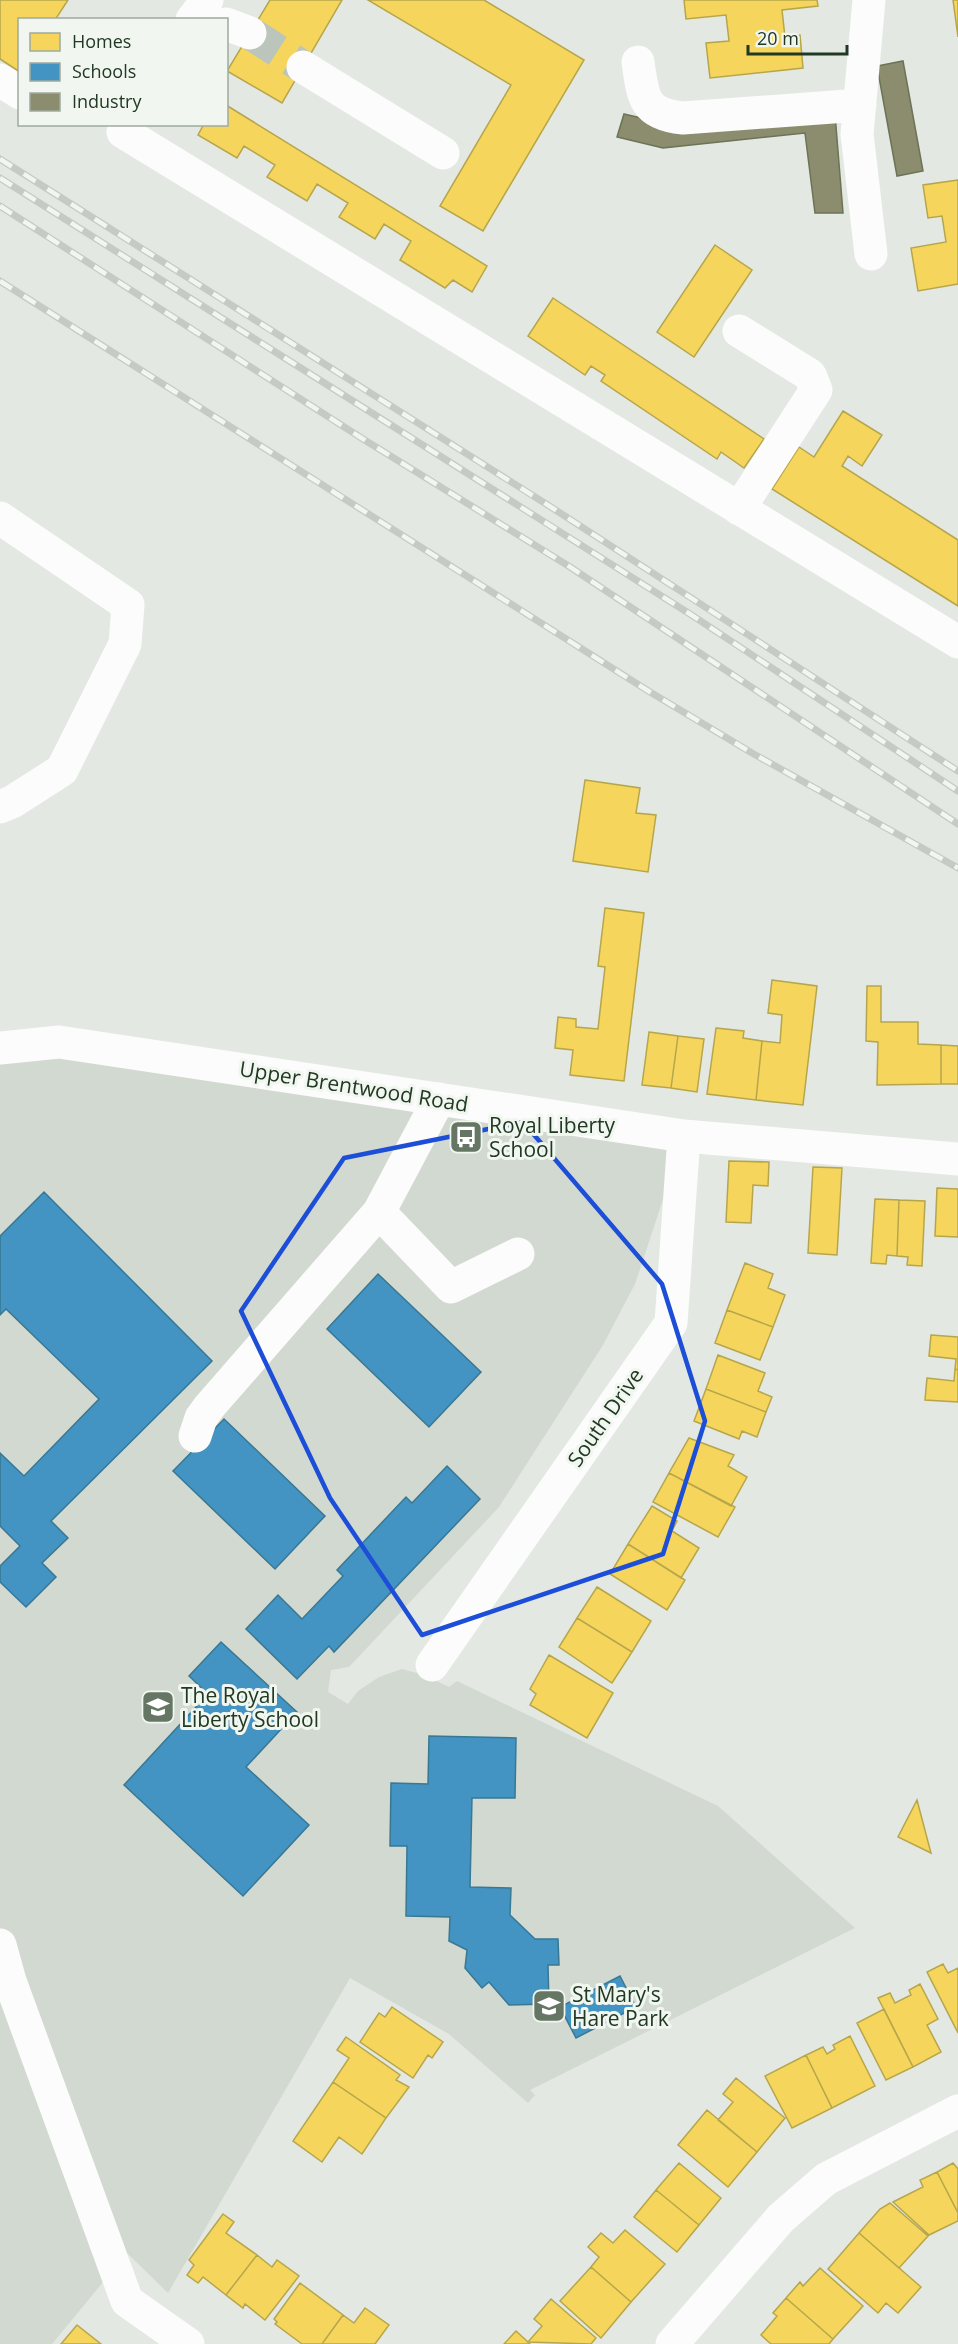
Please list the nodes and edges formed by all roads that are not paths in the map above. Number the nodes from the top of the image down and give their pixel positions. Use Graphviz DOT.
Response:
graph roads {
  1 [pos="869,0"];
  2 [pos="638,62"];
  3 [pos="303,67"];
  4 [pos="0,80"];
  5 [pos="18,92"];
  6 [pos="860,105"];
  7 [pos="118,127"];
  8 [pos="443,153"];
  9 [pos="871,254"];
  10 [pos="739,331"];
  11 [pos="739,509"];
  12 [pos="0,518"];
  13 [pos="958,642"];
  14 [pos="0,807"];
  15 [pos="0,1048"];
  16 [pos="439,1099"];
  17 [pos="684,1136"];
  18 [pos="958,1159"];
  19 [pos="379,1212"];
  20 [pos="518,1254"];
  21 [pos="195,1436"];
  22 [pos="432,1665"];
  23 [pos="0,1945"];
  24 [pos="958,2111"];
  25 [pos="188,2344"];
  26 [pos="672,2344"];
  1 -- 6 [label="street"];
  2 -- 6 [label="street"];
  3 -- 8 [label="street"];
  4 -- 5 [label="street"];
  6 -- 9 [label="street"];
  7 -- 11 [label="street"];
  10 -- 11 [label="street"];
  11 -- 13 [label="street"];
  12 -- 14 [label="street"];
  15 -- 16 [label="street, Upper Brentwood Road"];
  16 -- 17 [label="street, Upper Brentwood Road"];
  16 -- 19 [label="street"];
  17 -- 18 [label="street, Upper Brentwood Road"];
  17 -- 22 [label="street, South Drive"];
  19 -- 20 [label="street"];
  19 -- 21 [label="street"];
  23 -- 25 [label="street"];
  24 -- 26 [label="street"];
}
